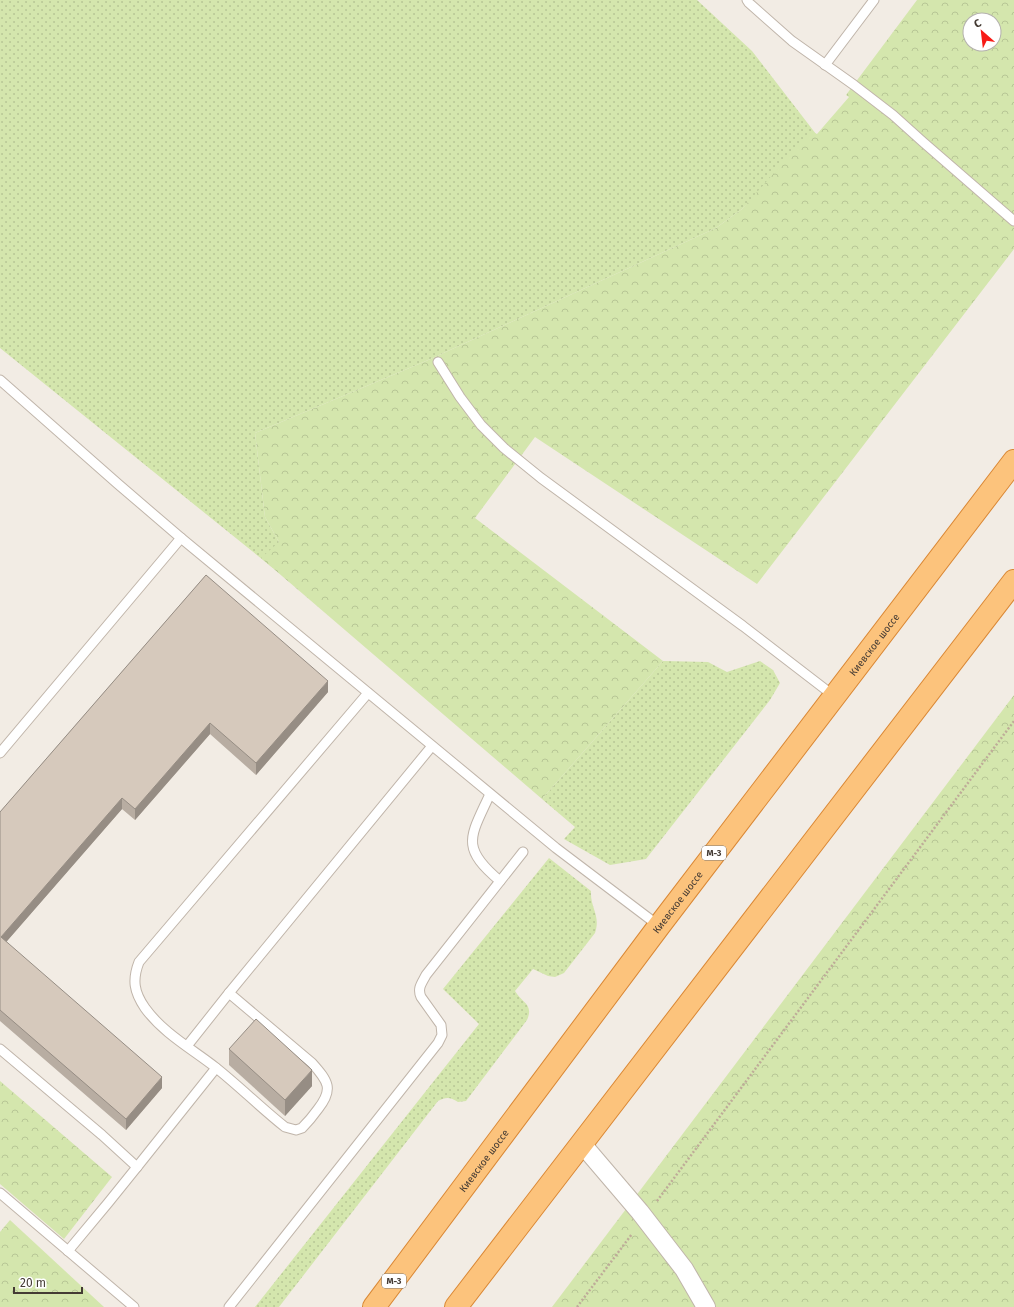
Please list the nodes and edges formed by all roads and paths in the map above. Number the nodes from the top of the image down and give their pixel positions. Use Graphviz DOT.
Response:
graph roads {
  1 [pos="747,0"];
  2 [pos="874,0"];
  3 [pos="825,65"];
  4 [pos="1014,220"];
  5 [pos="438,362"];
  6 [pos="0,380"];
  7 [pos="1014,461"];
  8 [pos="181,538"];
  9 [pos="1014,581"];
  10 [pos="368,692"];
  11 [pos="834,696"];
  12 [pos="1014,721"];
  13 [pos="432,746"];
  14 [pos="0,753"];
  15 [pos="490,794"];
  16 [pos="523,852"];
  17 [pos="500,881"];
  18 [pos="659,926"];
  19 [pos="228,993"];
  20 [pos="187,1046"];
  21 [pos="0,1049"];
  22 [pos="216,1068"];
  23 [pos="582,1144"];
  24 [pos="137,1167"];
  25 [pos="0,1193"];
  26 [pos="644,1217"];
  27 [pos="68,1250"];
  28 [pos="134,1307"];
  29 [pos="230,1307"];
  30 [pos="374,1307"];
  31 [pos="456,1307"];
  32 [pos="577,1307"];
  33 [pos="706,1307"];
  1 -- 3 [label="lane"];
  2 -- 3 [label="lane"];
  3 -- 4 [label="lane"];
  5 -- 11 [label="lane"];
  6 -- 8 [label="lane"];
  7 -- 11 [label="highway, Киевское шоссе / М-3"];
  8 -- 10 [label="lane"];
  8 -- 14 [label="lane"];
  9 -- 23 [label="highway"];
  10 -- 13 [label="lane"];
  10 -- 20 [label="lane"];
  11 -- 18 [label="highway, Киевское шоссе / М-3"];
  12 -- 26 [label="path"];
  13 -- 15 [label="lane"];
  13 -- 19 [label="lane"];
  15 -- 17 [label="lane"];
  15 -- 18 [label="lane"];
  16 -- 17 [label="lane"];
  17 -- 29 [label="lane"];
  18 -- 30 [label="highway, Киевское шоссе / М-3"];
  19 -- 20 [label="lane"];
  19 -- 22 [label="lane"];
  20 -- 22 [label="lane"];
  21 -- 24 [label="lane"];
  22 -- 24 [label="lane"];
  23 -- 26 [label="street"];
  23 -- 31 [label="highway"];
  24 -- 27 [label="lane"];
  25 -- 27 [label="lane"];
  26 -- 32 [label="path"];
  26 -- 33 [label="street"];
  27 -- 28 [label="lane"];
}
